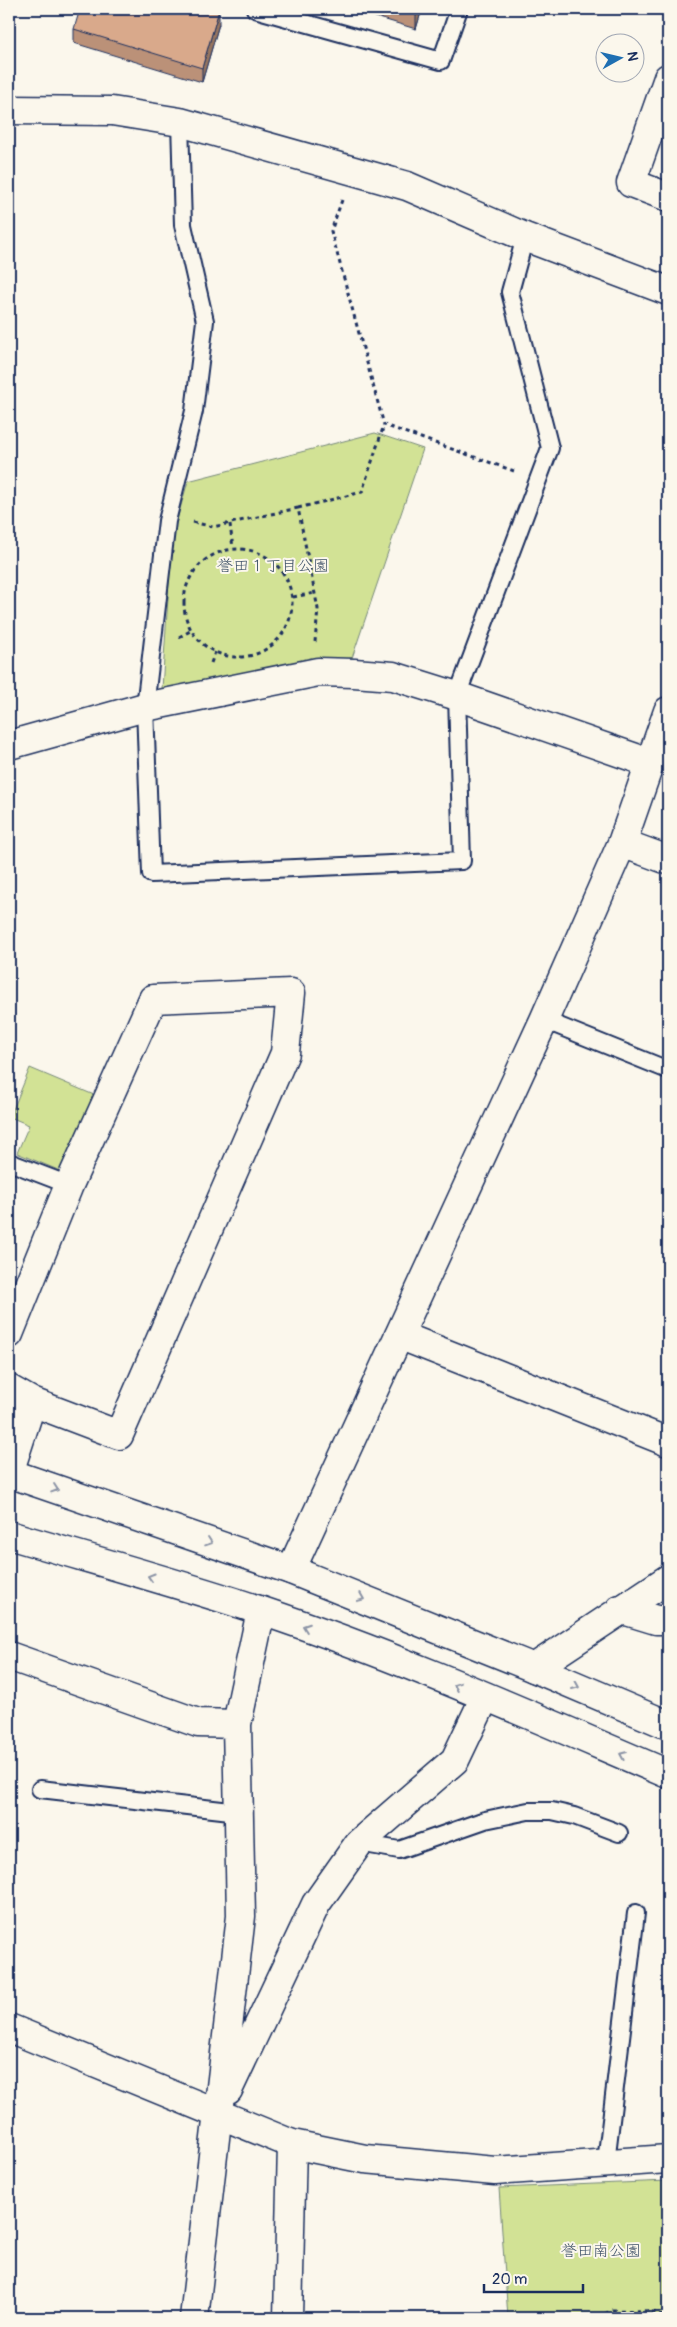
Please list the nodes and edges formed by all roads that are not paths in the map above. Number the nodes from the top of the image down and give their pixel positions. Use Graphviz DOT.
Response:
graph roads {
  1 [pos="255,9"];
  2 [pos="459,9"];
  3 [pos="668,78"];
  4 [pos="9,110"];
  5 [pos="180,122"];
  6 [pos="668,197"];
  7 [pos="525,237"];
  8 [pos="668,291"];
  9 [pos="457,696"];
  10 [pos="145,707"];
  11 [pos="668,711"];
  12 [pos="9,745"];
  13 [pos="650,763"];
  14 [pos="622,843"];
  15 [pos="668,860"];
  16 [pos="544,1020"];
  17 [pos="668,1070"];
  18 [pos="9,1162"];
  19 [pos="69,1185"];
  20 [pos="9,1334"];
  21 [pos="399,1335"];
  22 [pos="9,1389"];
  23 [pos="32,1402"];
  24 [pos="668,1442"];
  25 [pos="9,1473"];
  26 [pos="9,1534"];
  27 [pos="291,1570"];
  28 [pos="668,1579"];
  29 [pos="620,1609"];
  30 [pos="261,1611"];
  31 [pos="668,1620"];
  32 [pos="9,1656"];
  33 [pos="534,1668"];
  34 [pos="485,1697"];
  35 [pos="237,1724"];
  36 [pos="668,1725"];
  37 [pos="668,1774"];
  38 [pos="40,1789"];
  39 [pos="239,1812"];
  40 [pos="619,1833"];
  41 [pos="359,1844"];
  42 [pos="636,1913"];
  43 [pos="9,2028"];
  44 [pos="218,2112"];
  45 [pos="292,2144"];
  46 [pos="668,2159"];
  47 [pos="606,2162"];
  48 [pos="194,2318"];
  49 [pos="288,2318"];
  1 -- 2 [label="lane"];
  3 -- 6 [label="street"];
  4 -- 5 [label="street"];
  5 -- 7 [label="street"];
  5 -- 10 [label="lane"];
  7 -- 8 [label="street"];
  7 -- 9 [label="lane"];
  9 -- 10 [label="street"];
  9 -- 10 [label="lane"];
  9 -- 13 [label="street"];
  10 -- 12 [label="street"];
  11 -- 13 [label="street"];
  13 -- 14 [label="street"];
  14 -- 15 [label="street"];
  14 -- 16 [label="street"];
  16 -- 17 [label="lane"];
  16 -- 21 [label="street"];
  18 -- 19 [label="lane"];
  19 -- 20 [label="street"];
  19 -- 23 [label="street"];
  21 -- 24 [label="street"];
  21 -- 27 [label="street"];
  22 -- 23 [label="street"];
  23 -- 25 [label="street"];
  25 -- 27 [label="street, one-way"];
  30 -- 26 [label="street, one-way"];
  27 -- 33 [label="street, one-way"];
  28 -- 29 [label="street"];
  29 -- 31 [label="street"];
  29 -- 33 [label="street"];
  34 -- 30 [label="street, one-way"];
  30 -- 35 [label="street"];
  32 -- 35 [label="street"];
  33 -- 36 [label="street, one-way"];
  37 -- 34 [label="street, one-way"];
  34 -- 41 [label="street"];
  35 -- 39 [label="street"];
  38 -- 39 [label="lane"];
  39 -- 44 [label="street"];
  40 -- 41 [label="lane"];
  41 -- 44 [label="street"];
  42 -- 47 [label="lane"];
  43 -- 44 [label="street"];
  44 -- 45 [label="street"];
  44 -- 48 [label="street"];
  45 -- 47 [label="street"];
  45 -- 49 [label="street"];
  46 -- 47 [label="street"];
}
